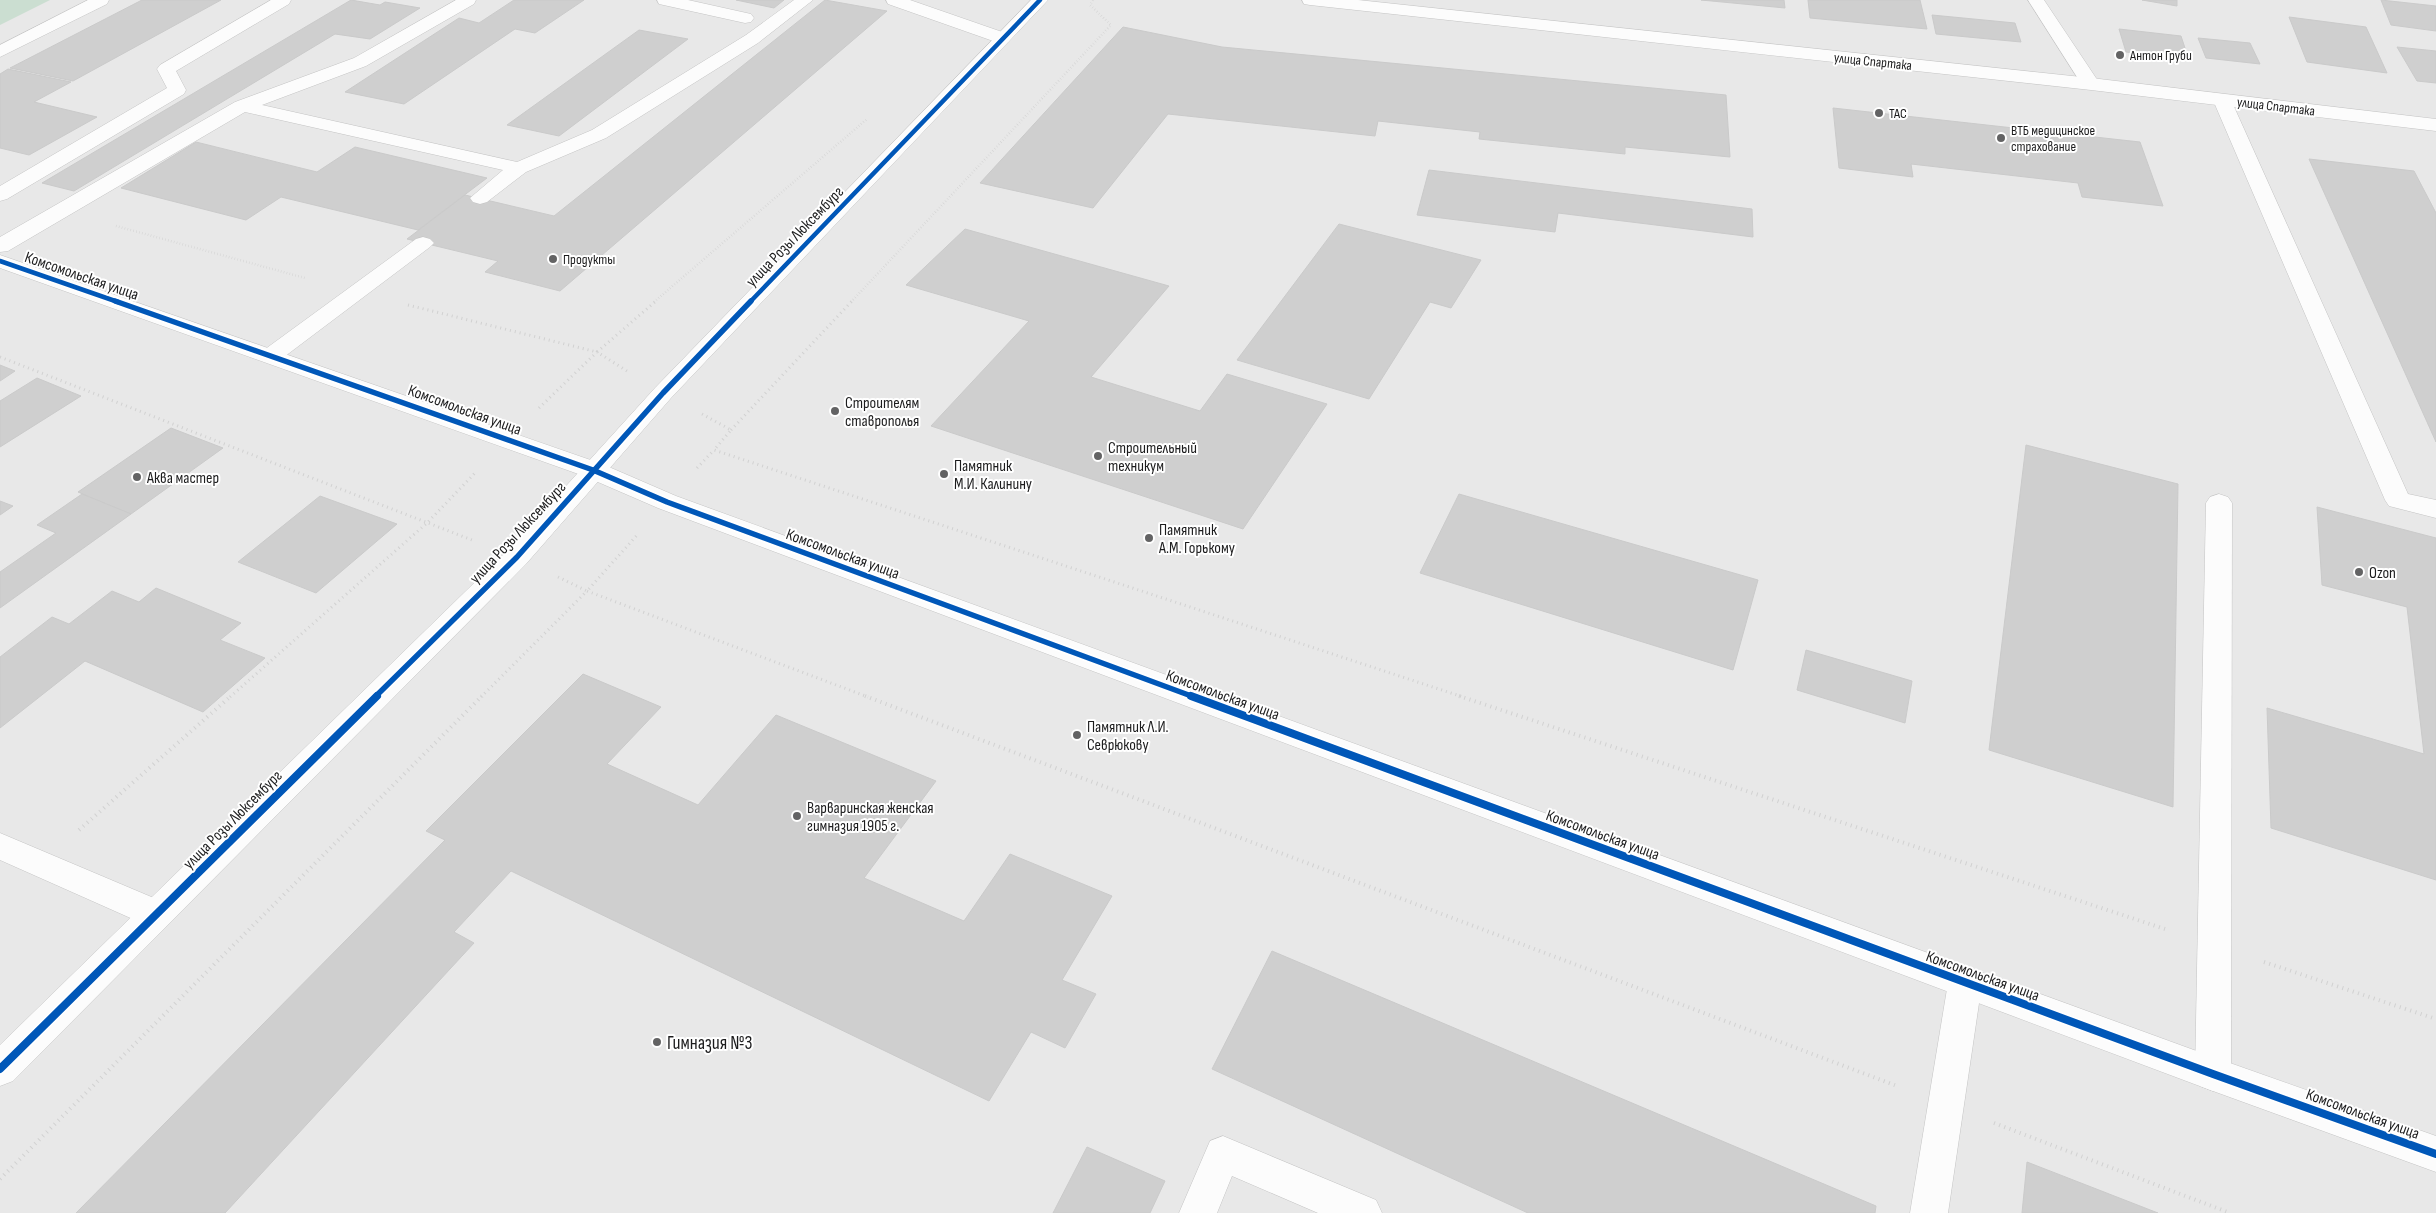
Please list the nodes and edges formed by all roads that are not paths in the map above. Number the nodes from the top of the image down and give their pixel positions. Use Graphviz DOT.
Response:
graph roads {
  1 [pos="101,0"];
  2 [pos="283,0"];
  3 [pos="468,0"];
  4 [pos="665,0"];
  5 [pos="805,0"];
  6 [pos="894,0"];
  7 [pos="1040,0"];
  8 [pos="1310,0"];
  9 [pos="2036,0"];
  10 [pos="745,18"];
  11 [pos="1002,38"];
  12 [pos="0,52"];
  13 [pos="2091,84"];
  14 [pos="2222,100"];
  15 [pos="242,106"];
  16 [pos="2436,125"];
  17 [pos="519,168"];
  18 [pos="0,195"];
  19 [pos="480,198"];
  20 [pos="423,243"];
  21 [pos="0,246"];
  22 [pos="0,261"];
  23 [pos="272,355"];
  24 [pos="593,470"];
  25 [pos="2219,503"];
  26 [pos="2436,509"];
  27 [pos="0,846"];
  28 [pos="156,914"];
  29 [pos="1965,983"];
  30 [pos="0,1069"];
  31 [pos="2213,1074"];
  32 [pos="2436,1154"];
  33 [pos="1198,1213"];
  34 [pos="1363,1213"];
  35 [pos="1929,1213"];
  1 -- 12 [label="street"];
  2 -- 18 [label="street"];
  3 -- 15 [label="street"];
  4 -- 10 [label="street"];
  5 -- 17 [label="street"];
  6 -- 11 [label="street"];
  7 -- 11 [label="street, улица Розы Люксембург"];
  8 -- 13 [label="street, улица Спартака"];
  9 -- 13 [label="street"];
  11 -- 24 [label="street, улица Розы Люксембург"];
  13 -- 14 [label="street, улица Спартака"];
  14 -- 16 [label="street, улица Спартака"];
  14 -- 26 [label="street"];
  15 -- 17 [label="street"];
  15 -- 21 [label="street"];
  17 -- 19 [label="street"];
  20 -- 23 [label="street"];
  22 -- 23 [label="street, Комсомольская улица"];
  23 -- 24 [label="street, Комсомольская улица"];
  24 -- 28 [label="street, улица Розы Люксембург"];
  24 -- 29 [label="street, Комсомольская улица"];
  25 -- 31 [label="street"];
  27 -- 28 [label="street"];
  28 -- 30 [label="street, улица Розы Люксембург"];
  29 -- 31 [label="street, Комсомольская улица"];
  29 -- 35 [label="street"];
  31 -- 32 [label="street, Комсомольская улица"];
  33 -- 34 [label="street"];
}
